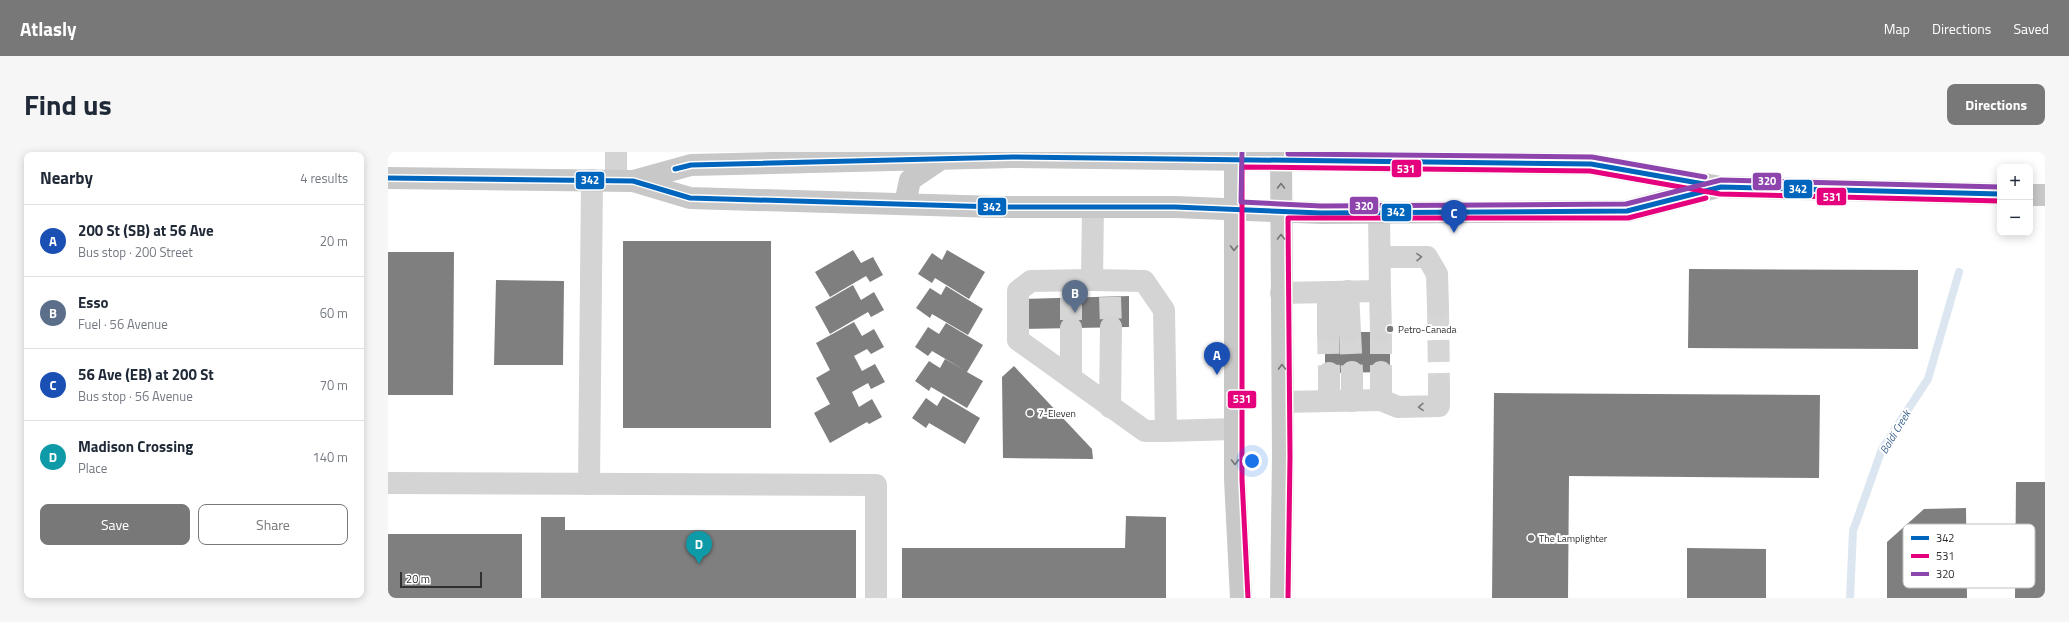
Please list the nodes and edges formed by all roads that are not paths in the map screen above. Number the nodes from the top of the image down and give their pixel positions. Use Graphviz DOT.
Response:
graph roads {
  1 [pos="616,152"];
  2 [pos="932,156"];
  3 [pos="1235,156"];
  4 [pos="1281,156"];
  5 [pos="388,178"];
  6 [pos="592,180"];
  7 [pos="624,180"];
  8 [pos="1721,187"];
  9 [pos="1997,194"];
  10 [pos="2033,195"];
  11 [pos="2045,195"];
  12 [pos="905,204"];
  13 [pos="1093,207"];
  14 [pos="1234,209"];
  15 [pos="1281,211"];
  16 [pos="1380,212"];
  17 [pos="1380,258"];
  18 [pos="1091,287"];
  19 [pos="1380,291"];
  20 [pos="1338,292"];
  21 [pos="1281,293"];
  22 [pos="1438,307"];
  23 [pos="1111,327"];
  24 [pos="1071,328"];
  25 [pos="1328,332"];
  26 [pos="1350,332"];
  27 [pos="1381,332"];
  28 [pos="1352,372"];
  29 [pos="1381,372"];
  30 [pos="1329,373"];
  31 [pos="1071,378"];
  32 [pos="1439,385"];
  33 [pos="1381,400"];
  34 [pos="1329,401"];
  35 [pos="1352,401"];
  36 [pos="1282,402"];
  37 [pos="1110,407"];
  38 [pos="1234,429"];
  39 [pos="1166,431"];
  40 [pos="388,483"];
  41 [pos="589,484"];
  42 [pos="876,598"];
  43 [pos="1241,598"];
  44 [pos="1281,598"];
  1 -- 7 [label="street"];
  2 -- 3 [label="main road"];
  2 -- 7 [label="main road"];
  2 -- 12 [label="main road"];
  3 -- 4 [label="main road"];
  3 -- 14 [label="main road"];
  4 -- 8 [label="main road"];
  15 -- 4 [label="main road, one-way"];
  5 -- 6 [label="main road"];
  6 -- 7 [label="main road"];
  6 -- 41 [label="street"];
  7 -- 12 [label="main road"];
  8 -- 9 [label="main road"];
  8 -- 16 [label="main road"];
  10 -- 11 [label="main road"];
  12 -- 13 [label="main road"];
  13 -- 14 [label="main road"];
  13 -- 18 [label="street"];
  14 -- 15 [label="main road"];
  14 -- 38 [label="main road, one-way"];
  15 -- 16 [label="main road"];
  21 -- 15 [label="main road, one-way"];
  16 -- 17 [label="street"];
  17 -- 19 [label="street"];
  17 -- 22 [label="street, one-way"];
  18 -- 31 [label="street"];
  18 -- 39 [label="street"];
  19 -- 20 [label="street"];
  19 -- 27 [label="street"];
  20 -- 21 [label="street"];
  20 -- 25 [label="street"];
  20 -- 26 [label="street"];
  36 -- 21 [label="main road, one-way"];
  23 -- 37 [label="street"];
  24 -- 31 [label="street"];
  28 -- 35 [label="street"];
  29 -- 33 [label="street"];
  30 -- 34 [label="street"];
  31 -- 37 [label="street"];
  32 -- 33 [label="street, one-way"];
  33 -- 35 [label="street"];
  34 -- 35 [label="street"];
  34 -- 36 [label="street"];
  36 -- 44 [label="main road"];
  37 -- 39 [label="street"];
  38 -- 39 [label="street"];
  38 -- 43 [label="main road, one-way"];
  40 -- 41 [label="street"];
  41 -- 42 [label="street"];
}
